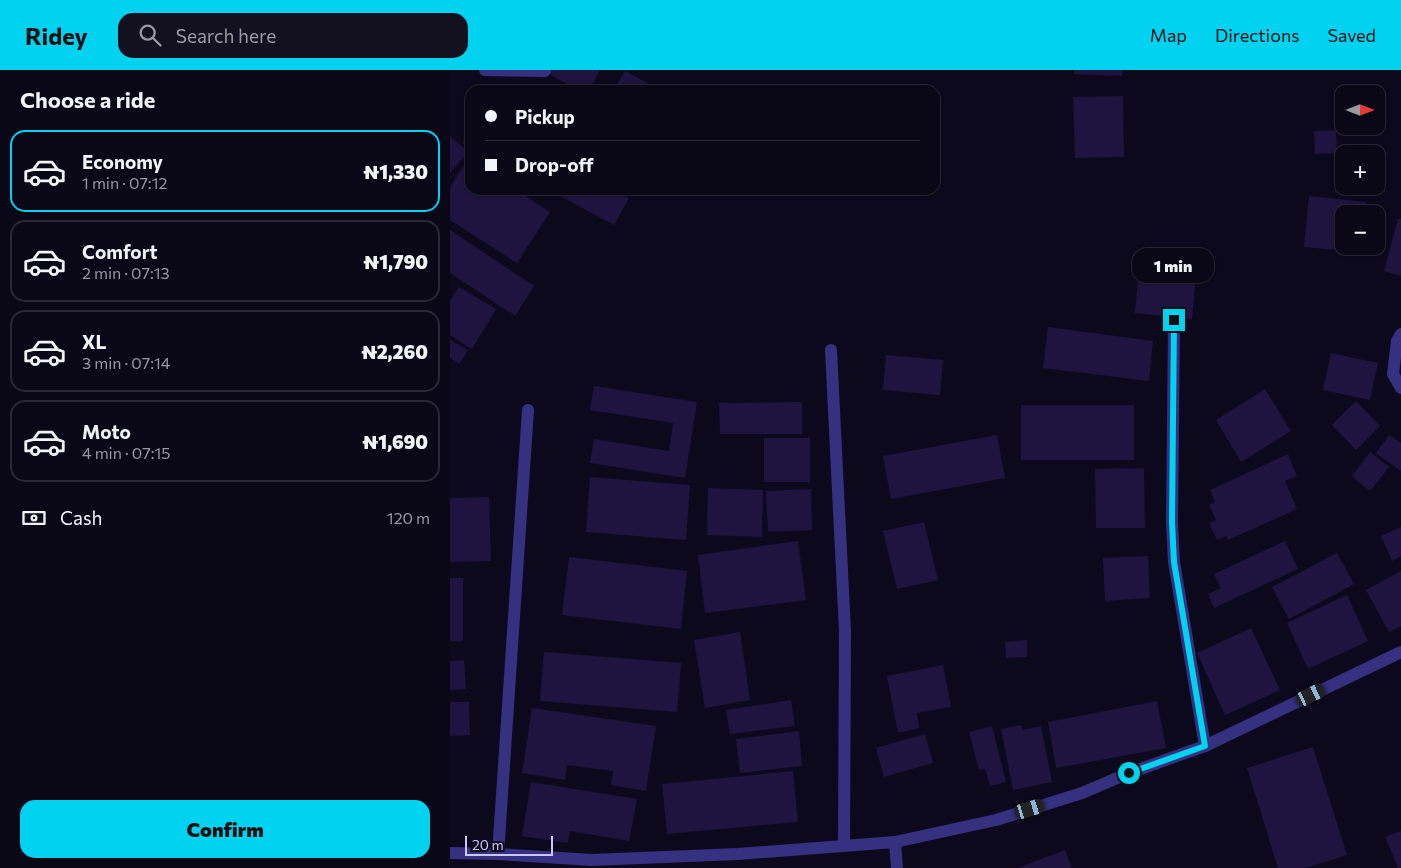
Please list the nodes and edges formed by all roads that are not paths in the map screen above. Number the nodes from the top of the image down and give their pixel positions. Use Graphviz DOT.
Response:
graph roads {
  1 [pos="484,70"];
  2 [pos="545,71"];
  3 [pos="1174,320"];
  4 [pos="1401,334"];
  5 [pos="831,350"];
  6 [pos="1401,388"];
  7 [pos="528,410"];
  8 [pos="1401,652"];
  9 [pos="1205,746"];
  10 [pos="895,842"];
  11 [pos="844,846"];
  12 [pos="450,853"];
  13 [pos="498,854"];
  14 [pos="591,864"];
  15 [pos="897,868"];
  1 -- 2 [label="street"];
  3 -- 9 [label="street"];
  4 -- 6 [label="street"];
  5 -- 11 [label="street"];
  7 -- 13 [label="street"];
  8 -- 9 [label="street"];
  9 -- 10 [label="street"];
  10 -- 11 [label="street"];
  10 -- 15 [label="street"];
  11 -- 14 [label="street"];
  12 -- 13 [label="street"];
  13 -- 14 [label="street"];
}
